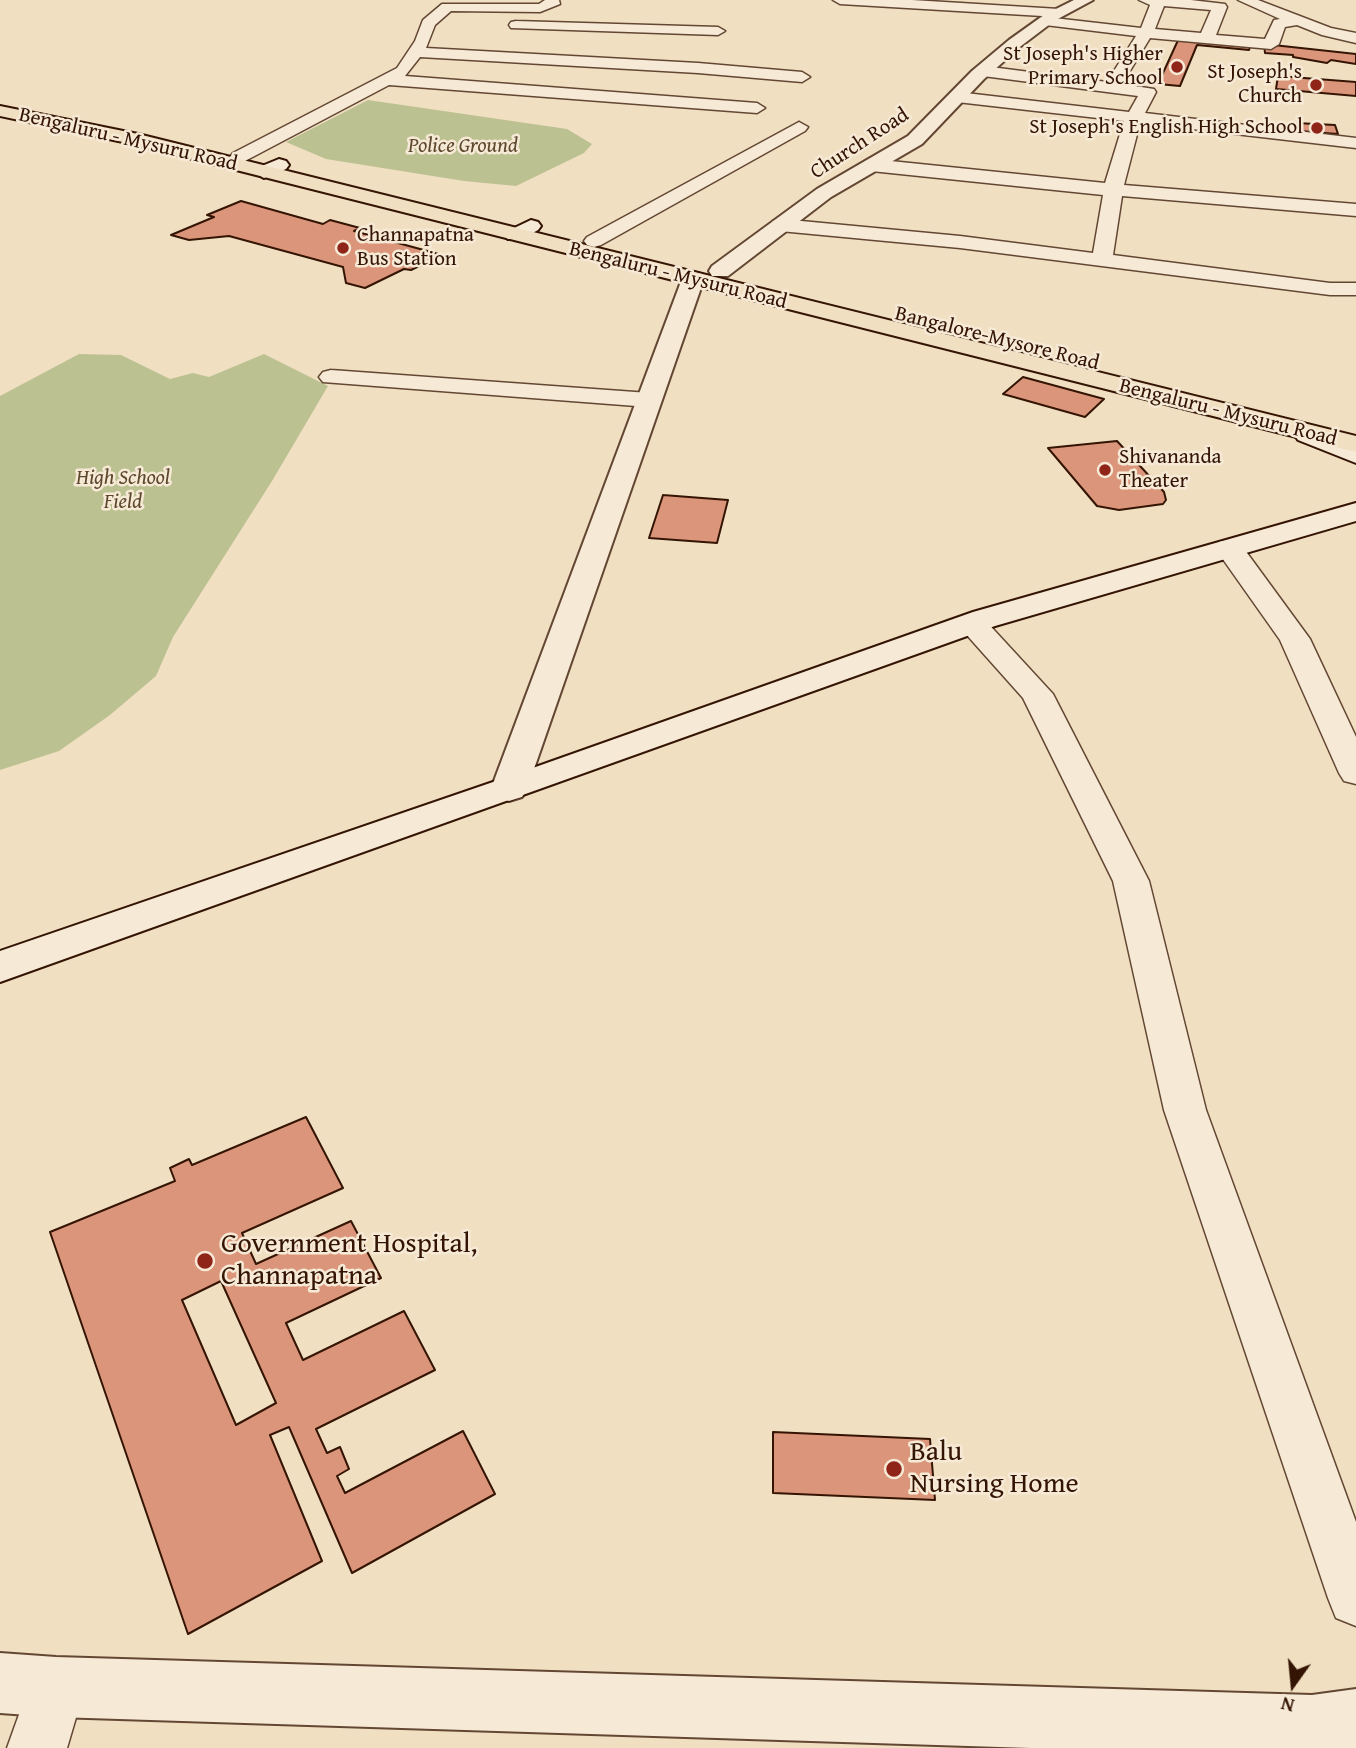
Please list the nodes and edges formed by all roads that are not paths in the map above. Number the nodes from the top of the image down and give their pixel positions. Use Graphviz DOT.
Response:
graph roads {
  1 [pos="552,0"];
  2 [pos="840,0"];
  3 [pos="1086,0"];
  4 [pos="1245,0"];
  5 [pos="1153,1"];
  6 [pos="1052,17"];
  7 [pos="1297,21"];
  8 [pos="428,23"];
  9 [pos="456,23"];
  10 [pos="497,24"];
  11 [pos="718,31"];
  12 [pos="1146,33"];
  13 [pos="1207,38"];
  14 [pos="1356,38"];
  15 [pos="416,52"];
  16 [pos="983,71"];
  17 [pos="803,78"];
  18 [pos="390,80"];
  19 [pos="1112,86"];
  20 [pos="957,97"];
  21 [pos="0,102"];
  22 [pos="757,108"];
  23 [pos="0,111"];
  24 [pos="1133,119"];
  25 [pos="799,127"];
  26 [pos="1356,144"];
  27 [pos="239,157"];
  28 [pos="871,165"];
  29 [pos="272,168"];
  30 [pos="1114,191"];
  31 [pos="1356,209"];
  32 [pos="780,225"];
  33 [pos="523,230"];
  34 [pos="594,241"];
  35 [pos="1102,261"];
  36 [pos="706,275"];
  37 [pos="1330,289"];
  38 [pos="1356,289"];
  39 [pos="1356,310"];
  40 [pos="331,377"];
  41 [pos="649,400"];
  42 [pos="1356,425"];
  43 [pos="1307,433"];
  44 [pos="1356,444"];
  45 [pos="1356,455"];
  46 [pos="1356,512"];
  47 [pos="1229,548"];
  48 [pos="972,624"];
  49 [pos="1347,733"];
  50 [pos="1356,773"];
  51 [pos="509,789"];
  52 [pos="0,967"];
  53 [pos="1356,1598"];
  54 [pos="28,1685"];
  55 [pos="1002,1732"];
  56 [pos="1328,1732"];
  57 [pos="37,1748"];
  1 -- 8 [label="street"];
  2 -- 6 [label="street"];
  3 -- 6 [label="street, Church Road"];
  4 -- 7 [label="street"];
  5 -- 12 [label="street"];
  5 -- 13 [label="street"];
  6 -- 12 [label="street"];
  6 -- 16 [label="street, Church Road"];
  7 -- 13 [label="street"];
  7 -- 14 [label="street"];
  8 -- 9 [label="street"];
  8 -- 15 [label="street"];
  10 -- 11 [label="street"];
  12 -- 13 [label="street"];
  12 -- 19 [label="street"];
  15 -- 17 [label="street"];
  15 -- 18 [label="street"];
  16 -- 19 [label="street"];
  16 -- 20 [label="street, Church Road"];
  18 -- 22 [label="street"];
  18 -- 27 [label="street"];
  19 -- 24 [label="street"];
  20 -- 24 [label="street"];
  20 -- 28 [label="street, Church Road"];
  21 -- 27 [label="main road, Bengaluru - Mysuru Road"];
  23 -- 29 [label="main road, Bengaluru - Mysuru Road"];
  24 -- 26 [label="street"];
  24 -- 30 [label="street"];
  25 -- 34 [label="street"];
  27 -- 29 [label="main road, Bengaluru - Mysuru Road"];
  28 -- 30 [label="street"];
  28 -- 32 [label="street, Church Road"];
  29 -- 33 [label="main road, Bengaluru - Mysuru Road"];
  30 -- 31 [label="street"];
  30 -- 35 [label="street"];
  32 -- 35 [label="street"];
  32 -- 36 [label="street, Church Road"];
  33 -- 34 [label="main road, Bengaluru - Mysuru Road"];
  33 -- 36 [label="main road, Bengaluru - Mysuru Road"];
  34 -- 36 [label="main road, Bengaluru - Mysuru Road"];
  35 -- 37 [label="street"];
  36 -- 41 [label="street"];
  36 -- 42 [label="main road, Bangalore-Mysore Road"];
  36 -- 43 [label="main road, Bengaluru - Mysuru Road"];
  37 -- 38 [label="street"];
  37 -- 39 [label="street"];
  40 -- 41 [label="street"];
  41 -- 51 [label="street"];
  43 -- 44 [label="main road, Bengaluru - Mysuru Road"];
  43 -- 45 [label="street"];
  46 -- 47 [label="street"];
  47 -- 48 [label="street"];
  47 -- 49 [label="street"];
  48 -- 51 [label="street"];
  48 -- 53 [label="street"];
  49 -- 50 [label="street"];
  51 -- 52 [label="street"];
  54 -- 55 [label="street"];
  54 -- 57 [label="street"];
  55 -- 56 [label="street"];
}
